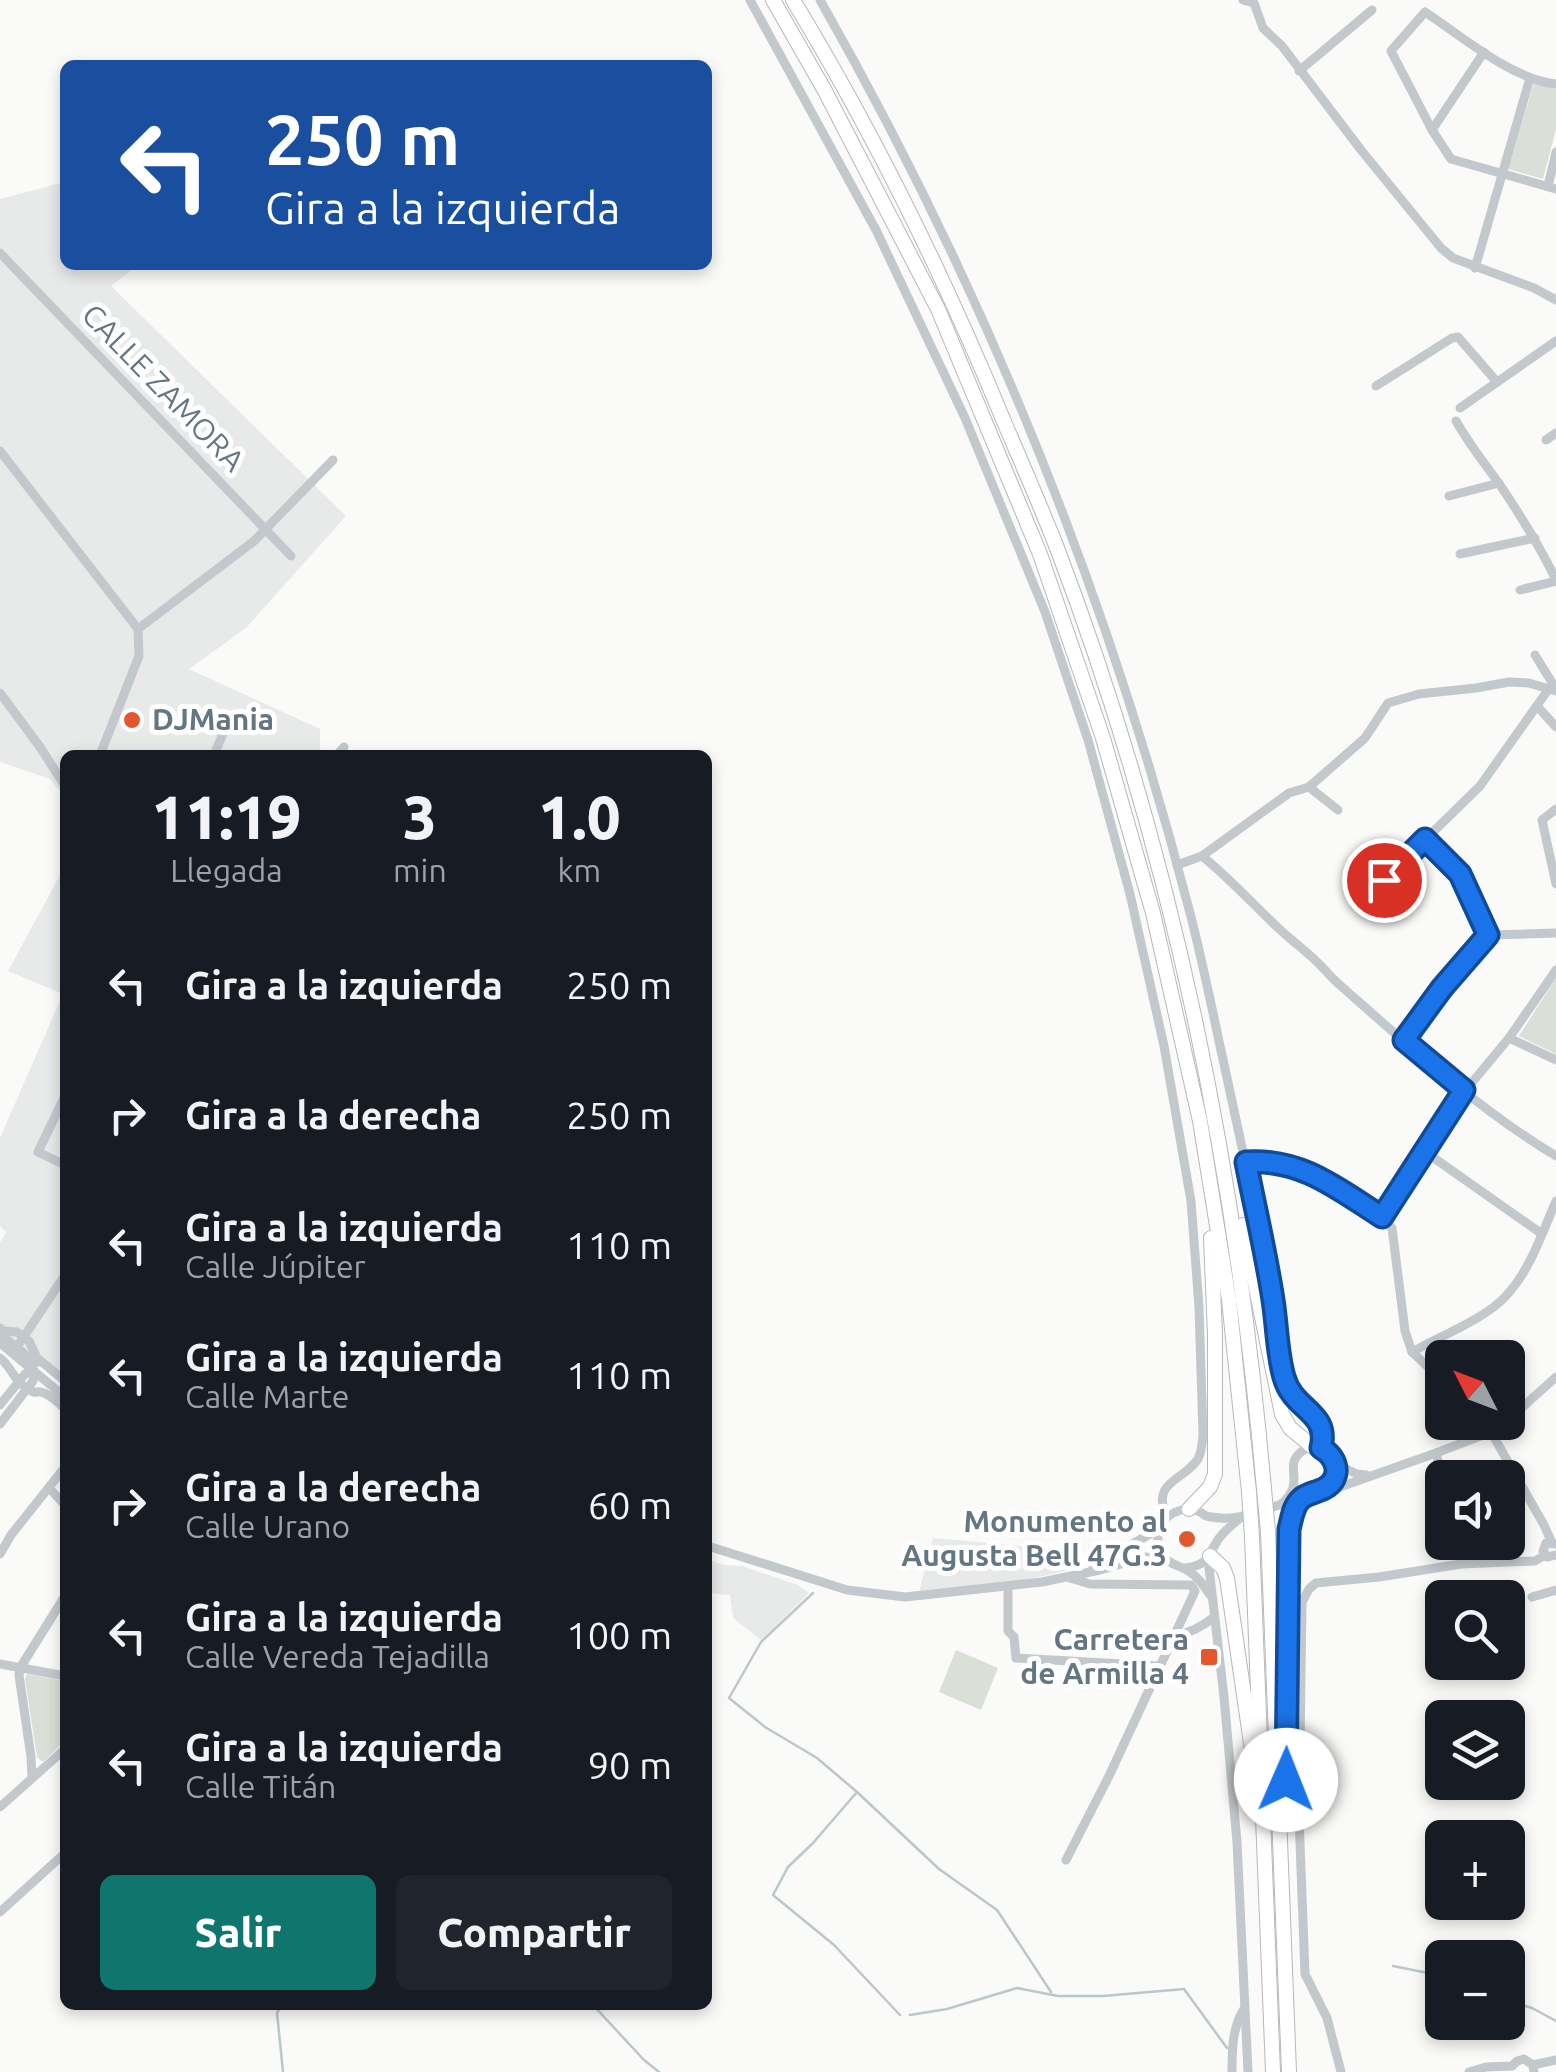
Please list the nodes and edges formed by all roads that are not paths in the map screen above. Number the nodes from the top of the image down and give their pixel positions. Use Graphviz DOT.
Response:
graph roads {
  1 [pos="750,0"];
  2 [pos="773,0"];
  3 [pos="793,0"];
  4 [pos="820,0"];
  5 [pos="1244,0"];
  6 [pos="1372,10"];
  7 [pos="1484,52"];
  8 [pos="1299,71"];
  9 [pos="1530,78"];
  10 [pos="1556,84"];
  11 [pos="1432,130"];
  12 [pos="1556,152"];
  13 [pos="1501,174"];
  14 [pos="1552,187"];
  15 [pos="0,253"];
  16 [pos="1474,268"];
  17 [pos="1556,300"];
  18 [pos="1556,341"];
  19 [pos="1497,382"];
  20 [pos="1376,386"];
  21 [pos="1460,408"];
  22 [pos="1456,421"];
  23 [pos="1556,434"];
  24 [pos="1546,440"];
  25 [pos="0,451"];
  26 [pos="333,460"];
  27 [pos="1499,484"];
  28 [pos="1449,496"];
  29 [pos="265,531"];
  30 [pos="1535,538"];
  31 [pos="1460,554"];
  32 [pos="291,556"];
  33 [pos="1552,564"];
  34 [pos="1556,580"];
  35 [pos="1520,590"];
  36 [pos="138,629"];
  37 [pos="1535,655"];
  38 [pos="1554,690"];
  39 [pos="0,693"];
  40 [pos="1538,706"];
  41 [pos="228,722"];
  42 [pos="1556,727"];
  43 [pos="102,750"];
  44 [pos="216,750"];
  45 [pos="53,765"];
  46 [pos="60,769"];
  47 [pos="60,777"];
  48 [pos="1310,787"];
  49 [pos="1556,809"];
  50 [pos="1338,810"];
  51 [pos="1425,839"];
  52 [pos="1202,856"];
  53 [pos="1177,865"];
  54 [pos="1384,880"];
  55 [pos="1556,884"];
  56 [pos="1556,933"];
  57 [pos="1488,935"];
  58 [pos="1556,970"];
  59 [pos="1509,1038"];
  60 [pos="1404,1040"];
  61 [pos="1556,1060"];
  62 [pos="1464,1090"];
  63 [pos="60,1106"];
  64 [pos="1424,1151"];
  65 [pos="1221,1152"];
  66 [pos="1556,1156"];
  67 [pos="1246,1162"];
  68 [pos="60,1163"];
  69 [pos="1556,1201"];
  70 [pos="1214,1202"];
  71 [pos="1382,1217"];
  72 [pos="1542,1234"];
  73 [pos="60,1284"];
  74 [pos="0,1336"];
  75 [pos="24,1338"];
  76 [pos="17,1347"];
  77 [pos="1412,1352"];
  78 [pos="0,1358"];
  79 [pos="27,1360"];
  80 [pos="1425,1364"];
  81 [pos="34,1371"];
  82 [pos="1556,1377"];
  83 [pos="18,1382"];
  84 [pos="60,1383"];
  85 [pos="60,1385"];
  86 [pos="60,1385"];
  87 [pos="28,1389"];
  88 [pos="60,1404"];
  89 [pos="1525,1404"];
  90 [pos="0,1405"];
  91 [pos="0,1424"];
  92 [pos="1471,1440"];
  93 [pos="1496,1440"];
  94 [pos="1317,1447"];
  95 [pos="1436,1454"];
  96 [pos="1437,1460"];
  97 [pos="1336,1464"];
  98 [pos="60,1474"];
  99 [pos="1372,1475"];
  100 [pos="1296,1479"];
  101 [pos="1327,1487"];
  102 [pos="49,1488"];
  103 [pos="1257,1490"];
  104 [pos="1316,1490"];
  105 [pos="1301,1499"];
  106 [pos="60,1500"];
  107 [pos="1280,1505"];
  108 [pos="1189,1509"];
  109 [pos="1167,1517"];
  110 [pos="1207,1517"];
  111 [pos="1242,1517"];
  112 [pos="1160,1528"];
  113 [pos="1554,1542"];
  114 [pos="712,1547"];
  115 [pos="1211,1552"];
  116 [pos="0,1554"];
  117 [pos="1550,1555"];
  118 [pos="1166,1559"];
  119 [pos="1185,1568"];
  120 [pos="1086,1572"];
  121 [pos="1067,1577"];
  122 [pos="1008,1588"];
  123 [pos="1556,1590"];
  124 [pos="1532,1597"];
  125 [pos="1212,1598"];
  126 [pos="60,1604"];
  127 [pos="1214,1618"];
  128 [pos="1188,1634"];
  129 [pos="1173,1637"];
  130 [pos="1218,1642"];
  131 [pos="0,1664"];
  132 [pos="1158,1666"];
  133 [pos="20,1668"];
  134 [pos="60,1675"];
  135 [pos="60,1753"];
  136 [pos="31,1757"];
  137 [pos="46,1766"];
  138 [pos="32,1778"];
  139 [pos="1262,1797"];
  140 [pos="1279,1803"];
  141 [pos="0,1807"];
  142 [pos="60,1858"];
  143 [pos="1066,1860"];
  144 [pos="0,1912"];
  145 [pos="1246,2007"];
  146 [pos="1247,2032"];
  147 [pos="1232,2039"];
  148 [pos="1556,2060"];
  149 [pos="1534,2068"];
  150 [pos="1511,2069"];
  151 [pos="1232,2072"];
  152 [pos="1248,2072"];
  153 [pos="1273,2072"];
  154 [pos="1289,2072"];
  155 [pos="1341,2072"];
  156 [pos="1469,2072"];
  1 -- 109 [label="street"];
  2 -- 70 [label="highway"];
  3 -- 65 [label="highway"];
  4 -- 53 [label="street"];
  5 -- 8 [label="street"];
  6 -- 8 [label="street"];
  7 -- 9 [label="street"];
  7 -- 11 [label="street"];
  7 -- 11 [label="street"];
  8 -- 16 [label="street"];
  9 -- 10 [label="street"];
  9 -- 13 [label="street"];
  11 -- 13 [label="street"];
  12 -- 14 [label="street"];
  13 -- 14 [label="street"];
  13 -- 16 [label="street"];
  15 -- 29 [label="street, CALLE ZAMORA"];
  16 -- 17 [label="street"];
  18 -- 19 [label="street"];
  19 -- 20 [label="street"];
  19 -- 21 [label="street"];
  22 -- 27 [label="street"];
  23 -- 24 [label="street"];
  25 -- 36 [label="street"];
  26 -- 29 [label="street"];
  27 -- 28 [label="street"];
  27 -- 30 [label="street"];
  29 -- 32 [label="street, CALLE ZAMORA"];
  29 -- 36 [label="street"];
  30 -- 31 [label="street"];
  30 -- 33 [label="street"];
  33 -- 34 [label="street"];
  34 -- 35 [label="street"];
  36 -- 43 [label="street"];
  37 -- 38 [label="street"];
  38 -- 40 [label="street"];
  38 -- 48 [label="street"];
  39 -- 45 [label="street"];
  40 -- 42 [label="street"];
  40 -- 51 [label="street"];
  41 -- 44 [label="street"];
  45 -- 46 [label="street"];
  45 -- 47 [label="street"];
  48 -- 50 [label="street"];
  48 -- 52 [label="street"];
  49 -- 55 [label="street"];
  51 -- 54 [label="street"];
  51 -- 57 [label="street"];
  52 -- 53 [label="street"];
  52 -- 60 [label="street"];
  53 -- 67 [label="street"];
  56 -- 57 [label="street"];
  57 -- 60 [label="street"];
  58 -- 59 [label="street"];
  59 -- 61 [label="street"];
  59 -- 62 [label="street"];
  60 -- 62 [label="street"];
  62 -- 64 [label="street"];
  62 -- 66 [label="street"];
  63 -- 68 [label="street"];
  64 -- 71 [label="street"];
  64 -- 72 [label="street"];
  65 -- 94 [label="highway"];
  65 -- 103 [label="highway"];
  67 -- 71 [label="street"];
  67 -- 94 [label="street"];
  69 -- 72 [label="street"];
  70 -- 103 [label="highway"];
  70 -- 108 [label="highway"];
  71 -- 77 [label="street"];
  72 -- 77 [label="street"];
  73 -- 75 [label="street"];
  74 -- 75 [label="street"];
  74 -- 76 [label="street"];
  74 -- 79 [label="street"];
  75 -- 76 [label="street"];
  75 -- 84 [label="street"];
  76 -- 79 [label="street"];
  77 -- 80 [label="street"];
  78 -- 83 [label="street"];
  79 -- 81 [label="street"];
  79 -- 85 [label="street"];
  81 -- 83 [label="street"];
  81 -- 86 [label="street"];
  81 -- 87 [label="street"];
  82 -- 89 [label="street"];
  83 -- 87 [label="street"];
  83 -- 90 [label="street"];
  87 -- 88 [label="street"];
  87 -- 91 [label="street"];
  92 -- 95 [label="street"];
  93 -- 113 [label="street"];
  94 -- 97 [label="street"];
  94 -- 100 [label="street"];
  95 -- 96 [label="street"];
  95 -- 99 [label="street"];
  97 -- 99 [label="street"];
  97 -- 101 [label="street"];
  98 -- 102 [label="street"];
  99 -- 101 [label="street"];
  100 -- 104 [label="street"];
  100 -- 107 [label="street"];
  101 -- 104 [label="street"];
  102 -- 106 [label="street"];
  102 -- 116 [label="street"];
  103 -- 139 [label="highway, bridge"];
  103 -- 140 [label="highway, bridge"];
  104 -- 105 [label="street"];
  105 -- 107 [label="street"];
  105 -- 140 [label="highway"];
  107 -- 111 [label="street"];
  108 -- 109 [label="street"];
  108 -- 110 [label="street"];
  109 -- 112 [label="street"];
  110 -- 111 [label="street"];
  110 -- 115 [label="street"];
  111 -- 115 [label="street"];
  112 -- 118 [label="street"];
  112 -- 120 [label="street"];
  113 -- 117 [label="street"];
  114 -- 122 [label="street"];
  115 -- 119 [label="street"];
  115 -- 125 [label="street"];
  115 -- 139 [label="highway"];
  117 -- 155 [label="street"];
  118 -- 119 [label="street"];
  118 -- 120 [label="street"];
  119 -- 125 [label="street"];
  120 -- 121 [label="street"];
  121 -- 122 [label="street"];
  121 -- 129 [label="street"];
  122 -- 132 [label="street"];
  123 -- 124 [label="street"];
  125 -- 127 [label="street"];
  126 -- 133 [label="street"];
  127 -- 128 [label="street"];
  127 -- 130 [label="street"];
  128 -- 129 [label="street"];
  128 -- 130 [label="street"];
  129 -- 132 [label="street"];
  130 -- 145 [label="street"];
  131 -- 133 [label="street"];
  132 -- 143 [label="street"];
  133 -- 134 [label="street"];
  133 -- 136 [label="street"];
  135 -- 137 [label="street"];
  136 -- 137 [label="street"];
  136 -- 138 [label="street"];
  137 -- 138 [label="street"];
  138 -- 141 [label="street"];
  139 -- 153 [label="highway"];
  140 -- 154 [label="highway"];
  142 -- 144 [label="street"];
  145 -- 146 [label="street"];
  145 -- 147 [label="street"];
  146 -- 147 [label="street"];
  146 -- 152 [label="street"];
  147 -- 151 [label="street"];
  148 -- 149 [label="street"];
  149 -- 150 [label="street"];
  150 -- 156 [label="street"];
}
